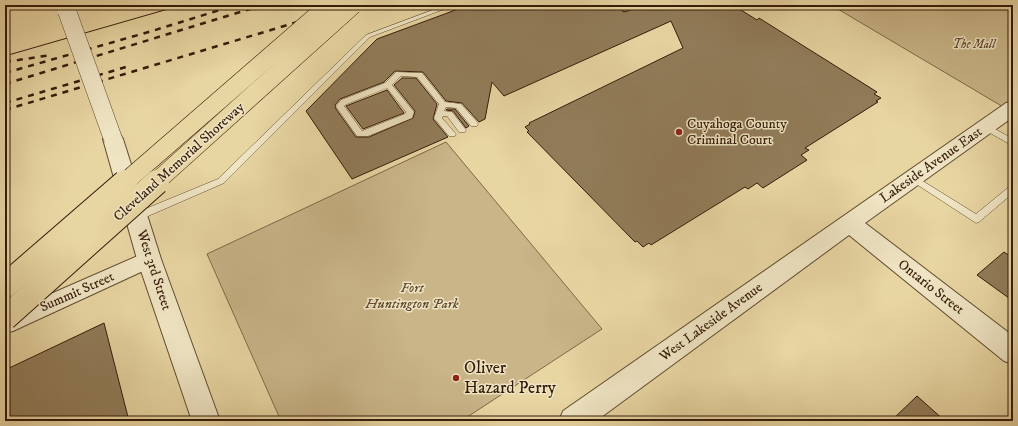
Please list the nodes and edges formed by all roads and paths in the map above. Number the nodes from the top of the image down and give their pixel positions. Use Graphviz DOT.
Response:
graph roads {
  1 [pos="328,5"];
  2 [pos="352,5"];
  3 [pos="452,5"];
  4 [pos="634,5"];
  5 [pos="66,8"];
  6 [pos="626,9"];
  7 [pos="388,85"];
  8 [pos="443,104"];
  9 [pos="1013,108"];
  10 [pos="441,113"];
  11 [pos="474,124"];
  12 [pos="986,127"];
  13 [pos="462,130"];
  14 [pos="452,134"];
  15 [pos="1013,143"];
  16 [pos="913,178"];
  17 [pos="1013,188"];
  18 [pos="136,217"];
  19 [pos="849,223"];
  20 [pos="149,259"];
  21 [pos="5,286"];
  22 [pos="5,318"];
  23 [pos="5,325"];
  24 [pos="1013,352"];
  25 [pos="206,421"];
  26 [pos="573,421"];
  1 -- 21 [label="highway, Cleveland Memorial Shoreway, bridge"];
  2 -- 22 [label="highway, Cleveland Memorial Shoreway, bridge"];
  3 -- 18 [label="lane"];
  4 -- 6 [label="lane"];
  5 -- 18 [label="street, West 3rd Street, bridge"];
  7 -- 7 [label="lane"];
  7 -- 8 [label="lane"];
  8 -- 10 [label="lane"];
  8 -- 11 [label="lane"];
  9 -- 12 [label="street, Lakeside Avenue East"];
  10 -- 13 [label="lane"];
  10 -- 14 [label="lane"];
  12 -- 15 [label="lane"];
  12 -- 16 [label="street, Lakeside Avenue East"];
  16 -- 17 [label="lane"];
  16 -- 19 [label="street, Lakeside Avenue East"];
  18 -- 20 [label="street, West 3rd Street"];
  19 -- 24 [label="street, Ontario Street"];
  19 -- 26 [label="street, West Lakeside Avenue"];
  20 -- 23 [label="street, Summit Street"];
  20 -- 25 [label="street, West 3rd Street"];
}
